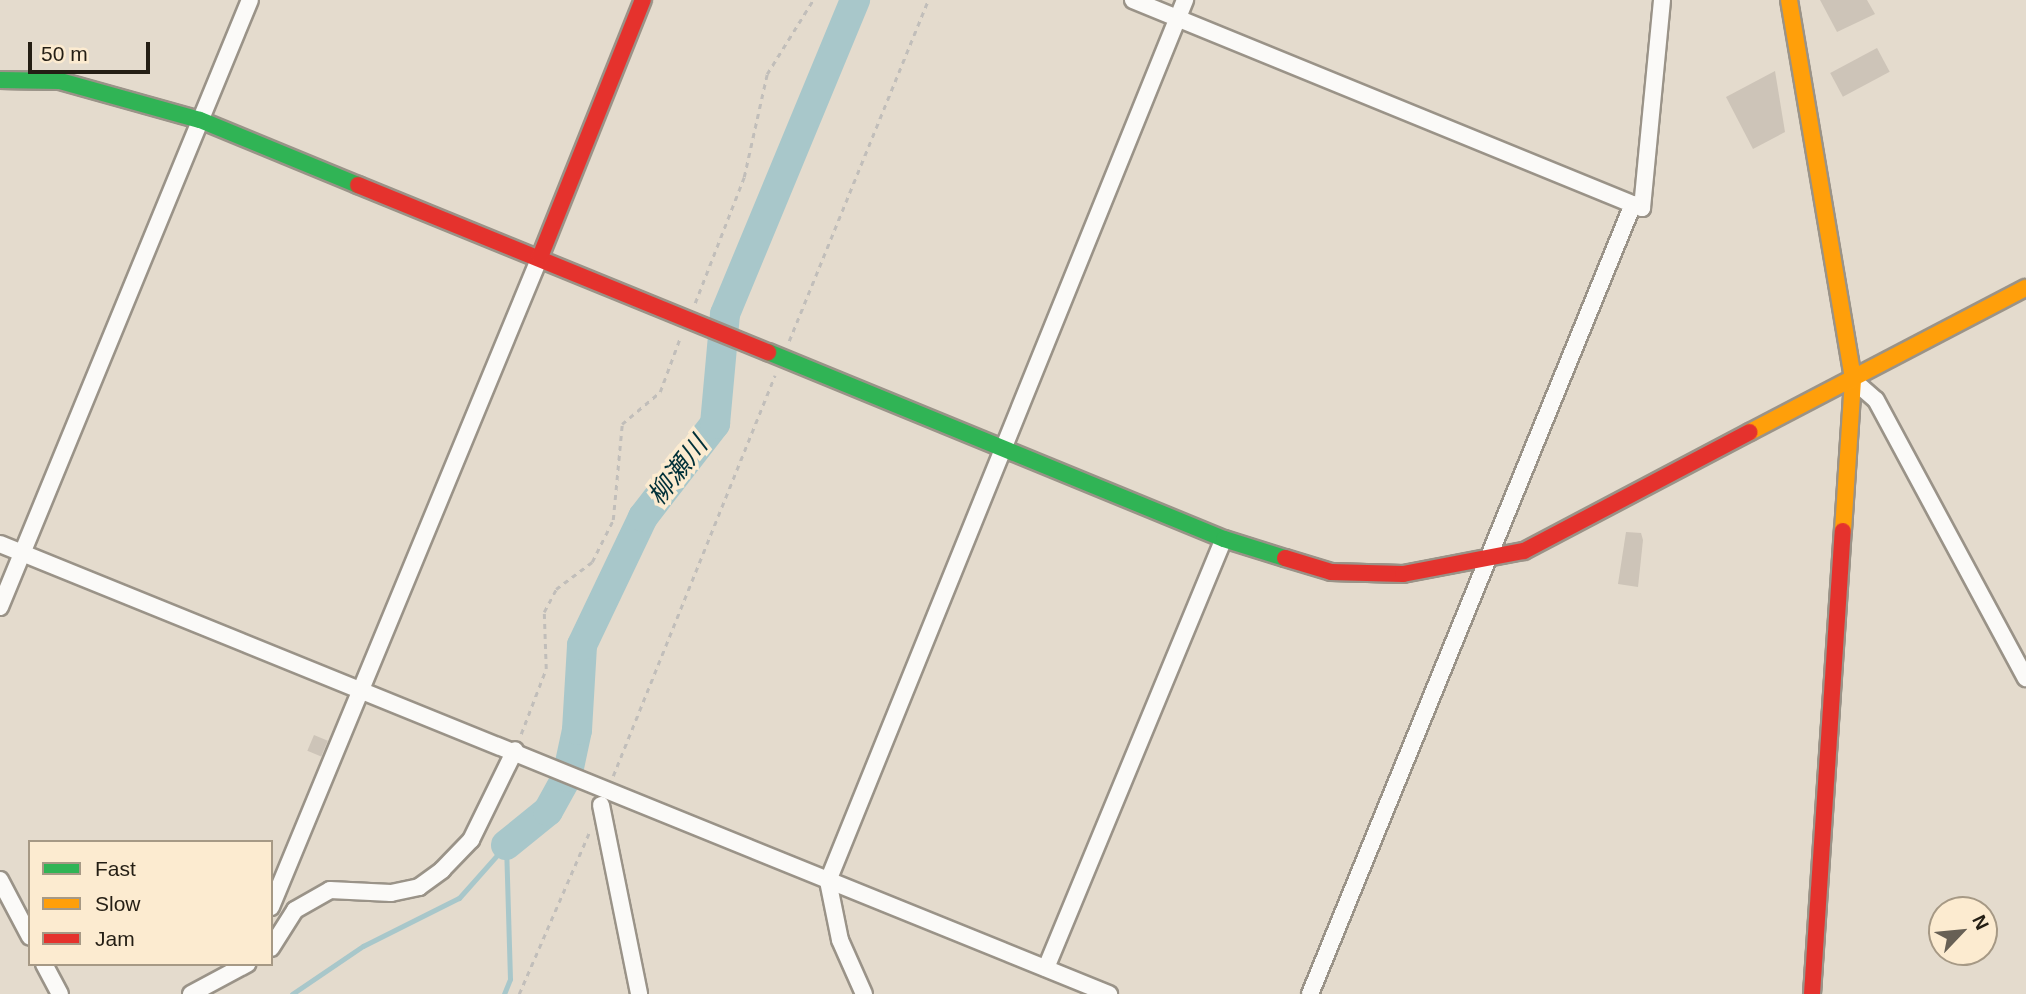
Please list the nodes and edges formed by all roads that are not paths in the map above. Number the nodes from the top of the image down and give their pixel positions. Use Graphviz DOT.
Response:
graph roads {
  1 [pos="250,0"];
  2 [pos="643,0"];
  3 [pos="1133,0"];
  4 [pos="1185,0"];
  5 [pos="1662,0"];
  6 [pos="1789,0"];
  7 [pos="1177,18"];
  8 [pos="0,80"];
  9 [pos="200,120"];
  10 [pos="1633,204"];
  11 [pos="540,257"];
  12 [pos="2026,288"];
  13 [pos="1853,380"];
  14 [pos="1004,448"];
  15 [pos="1224,539"];
  16 [pos="0,544"];
  17 [pos="23,553"];
  18 [pos="1485,562"];
  19 [pos="0,607"];
  20 [pos="2026,678"];
  21 [pos="362,688"];
  22 [pos="518,751"];
  23 [pos="601,805"];
  24 [pos="0,880"];
  25 [pos="828,881"];
  26 [pos="273,902"];
  27 [pos="28,933"];
  28 [pos="273,945"];
  29 [pos="45,966"];
  30 [pos="243,966"];
  31 [pos="1046,968"];
  32 [pos="60,994"];
  33 [pos="191,994"];
  34 [pos="639,994"];
  35 [pos="864,994"];
  36 [pos="1109,994"];
  37 [pos="1310,994"];
  38 [pos="1812,994"];
  1 -- 9 [label="street"];
  2 -- 11 [label="street"];
  3 -- 7 [label="street"];
  4 -- 7 [label="street"];
  5 -- 10 [label="street"];
  6 -- 13 [label="street"];
  7 -- 10 [label="street"];
  7 -- 14 [label="street"];
  8 -- 9 [label="street"];
  9 -- 11 [label="street"];
  9 -- 17 [label="street"];
  10 -- 18 [label="street"];
  11 -- 14 [label="street"];
  11 -- 21 [label="street"];
  12 -- 13 [label="street"];
  13 -- 18 [label="street"];
  13 -- 20 [label="street"];
  13 -- 38 [label="street"];
  14 -- 15 [label="street"];
  14 -- 25 [label="street"];
  15 -- 18 [label="street"];
  15 -- 31 [label="street"];
  16 -- 17 [label="street"];
  17 -- 19 [label="street"];
  17 -- 21 [label="street"];
  18 -- 37 [label="street"];
  21 -- 22 [label="street"];
  21 -- 26 [label="street"];
  22 -- 25 [label="street"];
  22 -- 28 [label="street"];
  23 -- 34 [label="street"];
  24 -- 27 [label="street"];
  25 -- 31 [label="street"];
  25 -- 35 [label="street"];
  29 -- 32 [label="street"];
  30 -- 33 [label="street"];
  31 -- 36 [label="street"];
}
